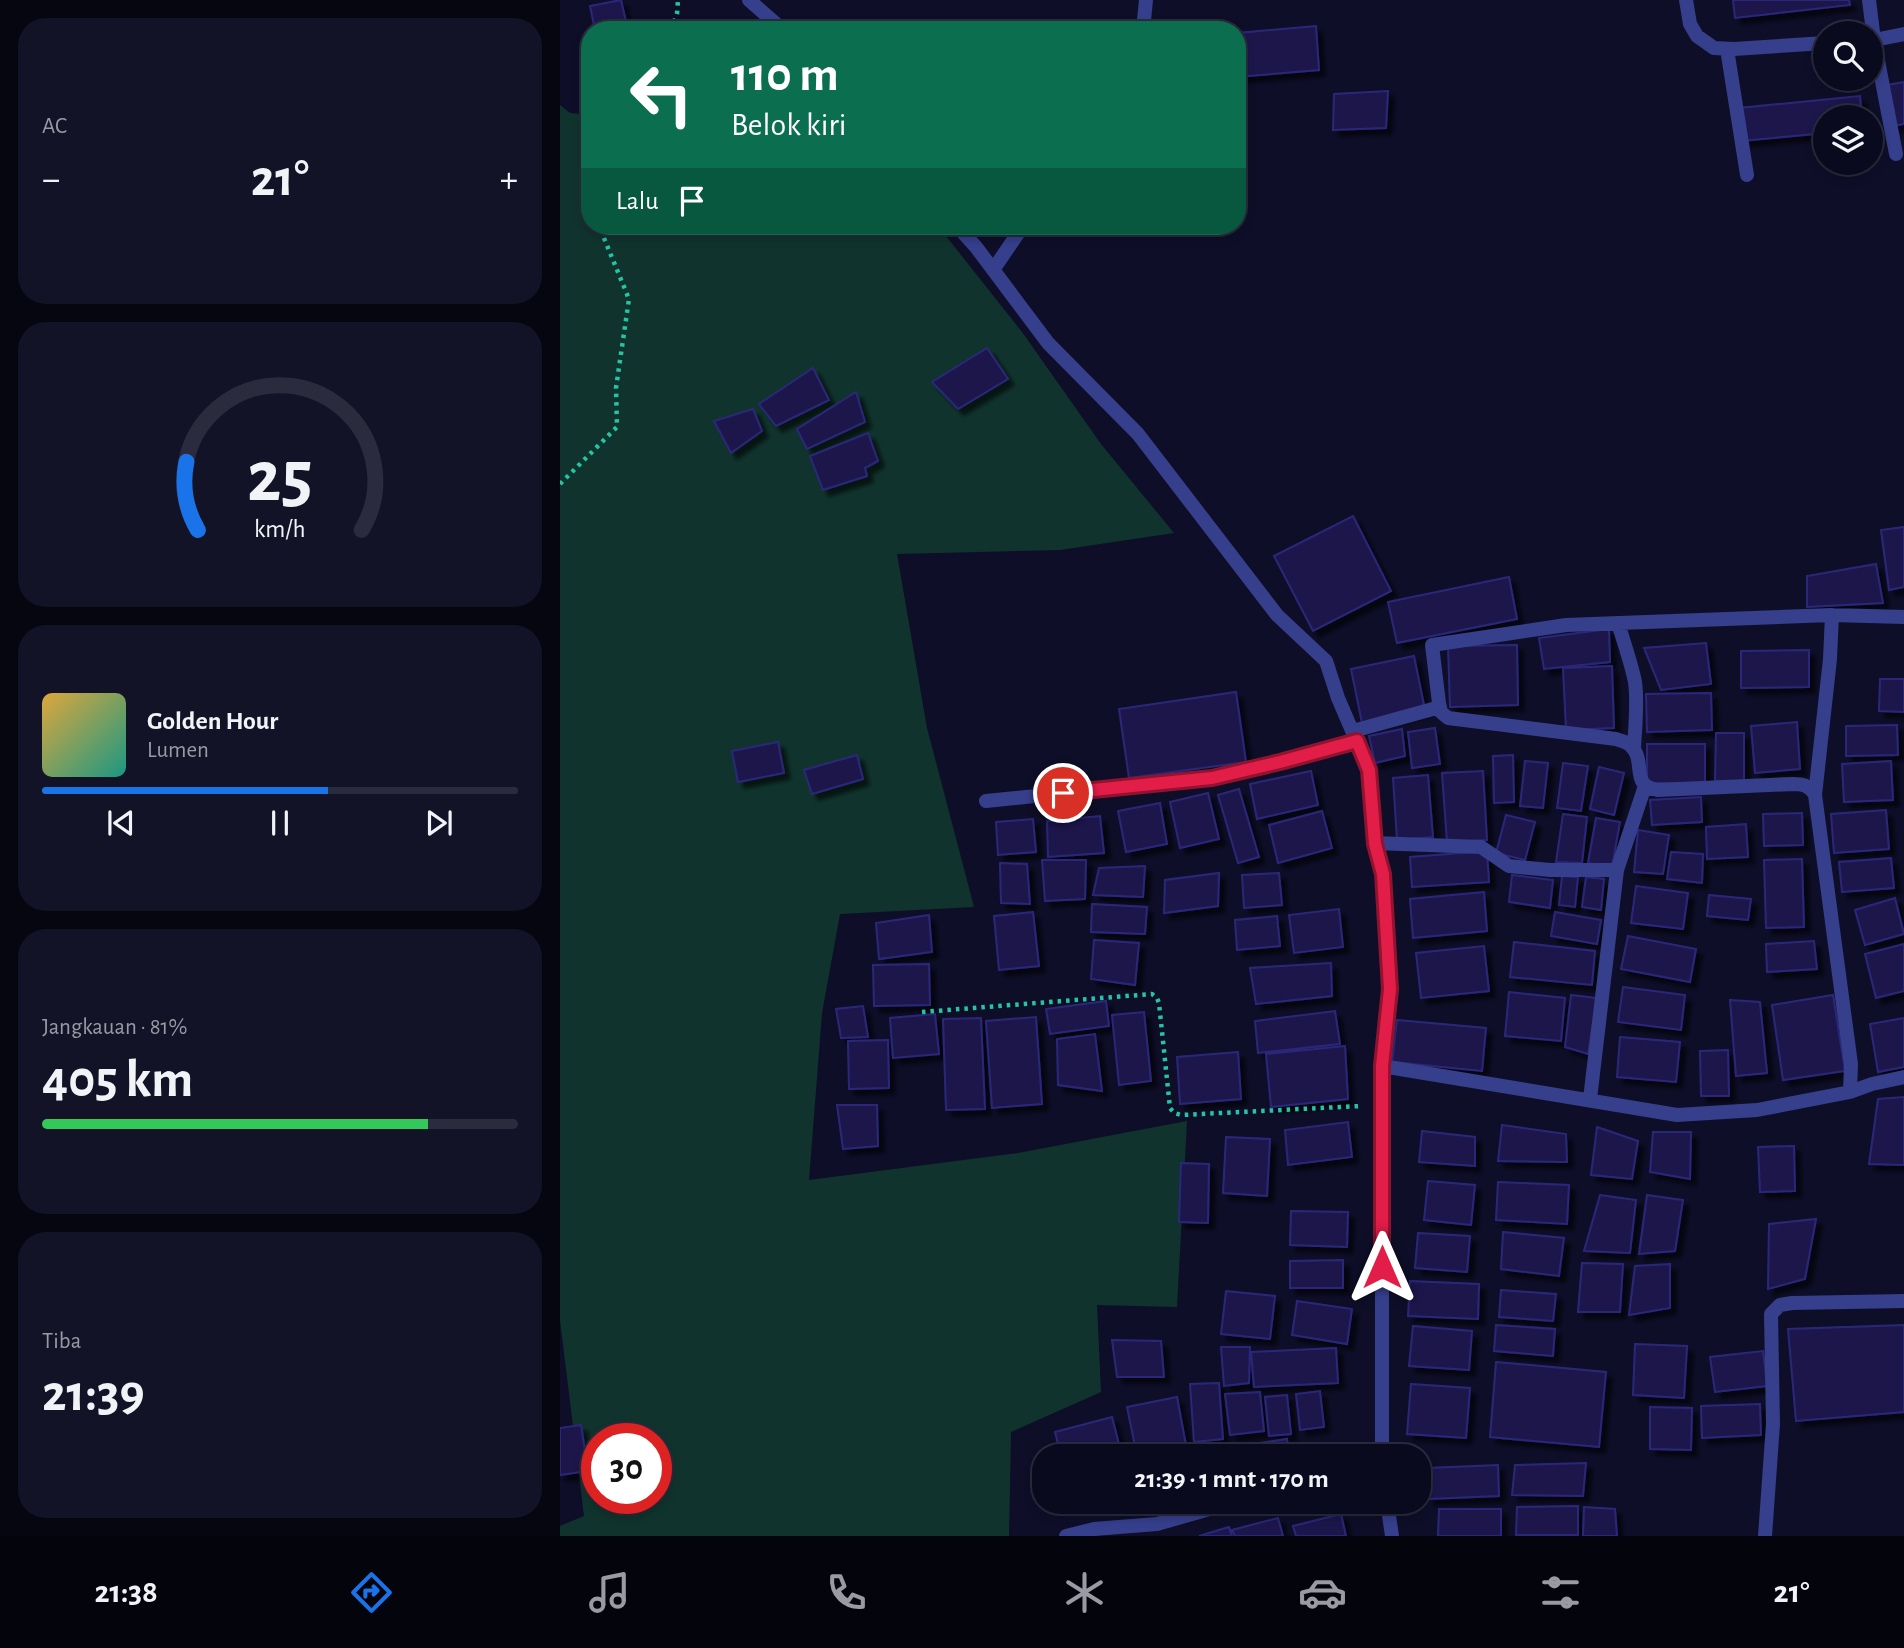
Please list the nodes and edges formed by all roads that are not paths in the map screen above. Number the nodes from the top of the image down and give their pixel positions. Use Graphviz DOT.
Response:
graph roads {
  1 [pos="749,0"];
  2 [pos="1146,0"];
  3 [pos="1686,0"];
  4 [pos="1869,0"];
  5 [pos="773,21"];
  6 [pos="1144,21"];
  7 [pos="1871,21"];
  8 [pos="1904,34"];
  9 [pos="1883,38"];
  10 [pos="1813,44"];
  11 [pos="1727,49"];
  12 [pos="1883,91"];
  13 [pos="1896,154"];
  14 [pos="1747,175"];
  15 [pos="965,235"];
  16 [pos="1017,235"];
  17 [pos="993,270"];
  18 [pos="1832,615"];
  19 [pos="1904,617"];
  20 [pos="1618,623"];
  21 [pos="1440,707"];
  22 [pos="1355,736"];
  23 [pos="1634,749"];
  24 [pos="1645,786"];
  25 [pos="1815,794"];
  26 [pos="986,801"];
  27 [pos="1375,844"];
  28 [pos="1617,870"];
  29 [pos="1382,1066"];
  30 [pos="1904,1077"];
  31 [pos="1850,1093"];
  32 [pos="1590,1099"];
  33 [pos="1904,1301"];
  34 [pos="1382,1444"];
  35 [pos="1192,1514"];
  36 [pos="1389,1514"];
  37 [pos="1066,1536"];
  38 [pos="1392,1536"];
  39 [pos="1765,1536"];
  1 -- 5 [label="street"];
  2 -- 6 [label="street"];
  3 -- 11 [label="street"];
  4 -- 7 [label="street"];
  8 -- 9 [label="street"];
  10 -- 11 [label="street"];
  11 -- 14 [label="street"];
  12 -- 13 [label="street"];
  15 -- 17 [label="street"];
  16 -- 17 [label="street"];
  17 -- 22 [label="street"];
  18 -- 19 [label="street"];
  18 -- 20 [label="street"];
  18 -- 25 [label="street"];
  20 -- 21 [label="street"];
  20 -- 23 [label="street"];
  21 -- 22 [label="street"];
  21 -- 23 [label="street"];
  22 -- 26 [label="street"];
  22 -- 27 [label="street"];
  23 -- 24 [label="street"];
  24 -- 25 [label="street"];
  24 -- 28 [label="street"];
  25 -- 31 [label="street"];
  27 -- 28 [label="street"];
  27 -- 29 [label="street"];
  28 -- 32 [label="street"];
  29 -- 32 [label="street"];
  29 -- 34 [label="street"];
  30 -- 31 [label="street"];
  31 -- 32 [label="street"];
  33 -- 39 [label="street"];
  35 -- 37 [label="street"];
  36 -- 38 [label="street"];
}
